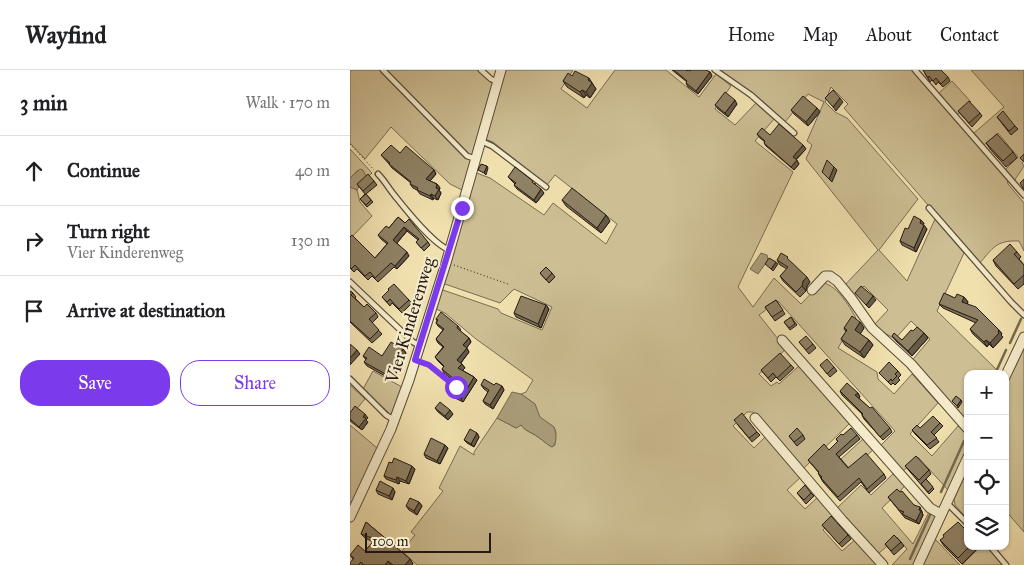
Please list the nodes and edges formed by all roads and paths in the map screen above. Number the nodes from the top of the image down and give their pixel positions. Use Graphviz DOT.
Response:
graph roads {
  1 [pos="383,70"];
  2 [pos="481,70"];
  3 [pos="501,70"];
  4 [pos="715,70"];
  5 [pos="915,70"];
  6 [pos="498,82"];
  7 [pos="794,133"];
  8 [pos="481,141"];
  9 [pos="350,144"];
  10 [pos="476,159"];
  11 [pos="378,174"];
  12 [pos="546,187"];
  13 [pos="1024,195"];
  14 [pos="928,208"];
  15 [pos="449,250"];
  16 [pos="446,263"];
  17 [pos="350,282"];
  18 [pos="508,284"];
  19 [pos="812,290"];
  20 [pos="1024,315"];
  21 [pos="1024,337"];
  22 [pos="782,340"];
  23 [pos="419,345"];
  24 [pos="415,360"];
  25 [pos="1008,370"];
  26 [pos="350,379"];
  27 [pos="456,387"];
  28 [pos="755,418"];
  29 [pos="394,420"];
  30 [pos="964,424"];
  31 [pos="967,460"];
  32 [pos="946,502"];
  33 [pos="941,514"];
  34 [pos="350,517"];
  35 [pos="964,520"];
  36 [pos="993,550"];
  37 [pos="883,565"];
  38 [pos="918,565"];
  39 [pos="1006,565"];
  1 -- 10 [label="lane"];
  2 -- 6 [label="lane"];
  3 -- 6 [label="street, Vier Kinderenweg"];
  4 -- 7 [label="lane"];
  5 -- 13 [label="lane"];
  6 -- 8 [label="street, Vier Kinderenweg"];
  8 -- 10 [label="street, Vier Kinderenweg"];
  8 -- 12 [label="lane"];
  9 -- 11 [label="path"];
  10 -- 15 [label="street, Vier Kinderenweg"];
  11 -- 15 [label="lane"];
  14 -- 20 [label="lane"];
  15 -- 16 [label="street, Vier Kinderenweg"];
  16 -- 18 [label="path"];
  16 -- 23 [label="street, Vier Kinderenweg"];
  17 -- 23 [label="lane"];
  19 -- 30 [label="street"];
  21 -- 25 [label="street"];
  22 -- 33 [label="street"];
  23 -- 24 [label="street, Vier Kinderenweg"];
  24 -- 27 [label="path"];
  24 -- 29 [label="street, Vier Kinderenweg"];
  26 -- 29 [label="lane"];
  28 -- 37 [label="street"];
  29 -- 34 [label="street, Vier Kinderenweg"];
  31 -- 32 [label="street"];
  32 -- 33 [label="street"];
  32 -- 35 [label="lane"];
  33 -- 38 [label="street"];
  36 -- 39 [label="lane"];
}
